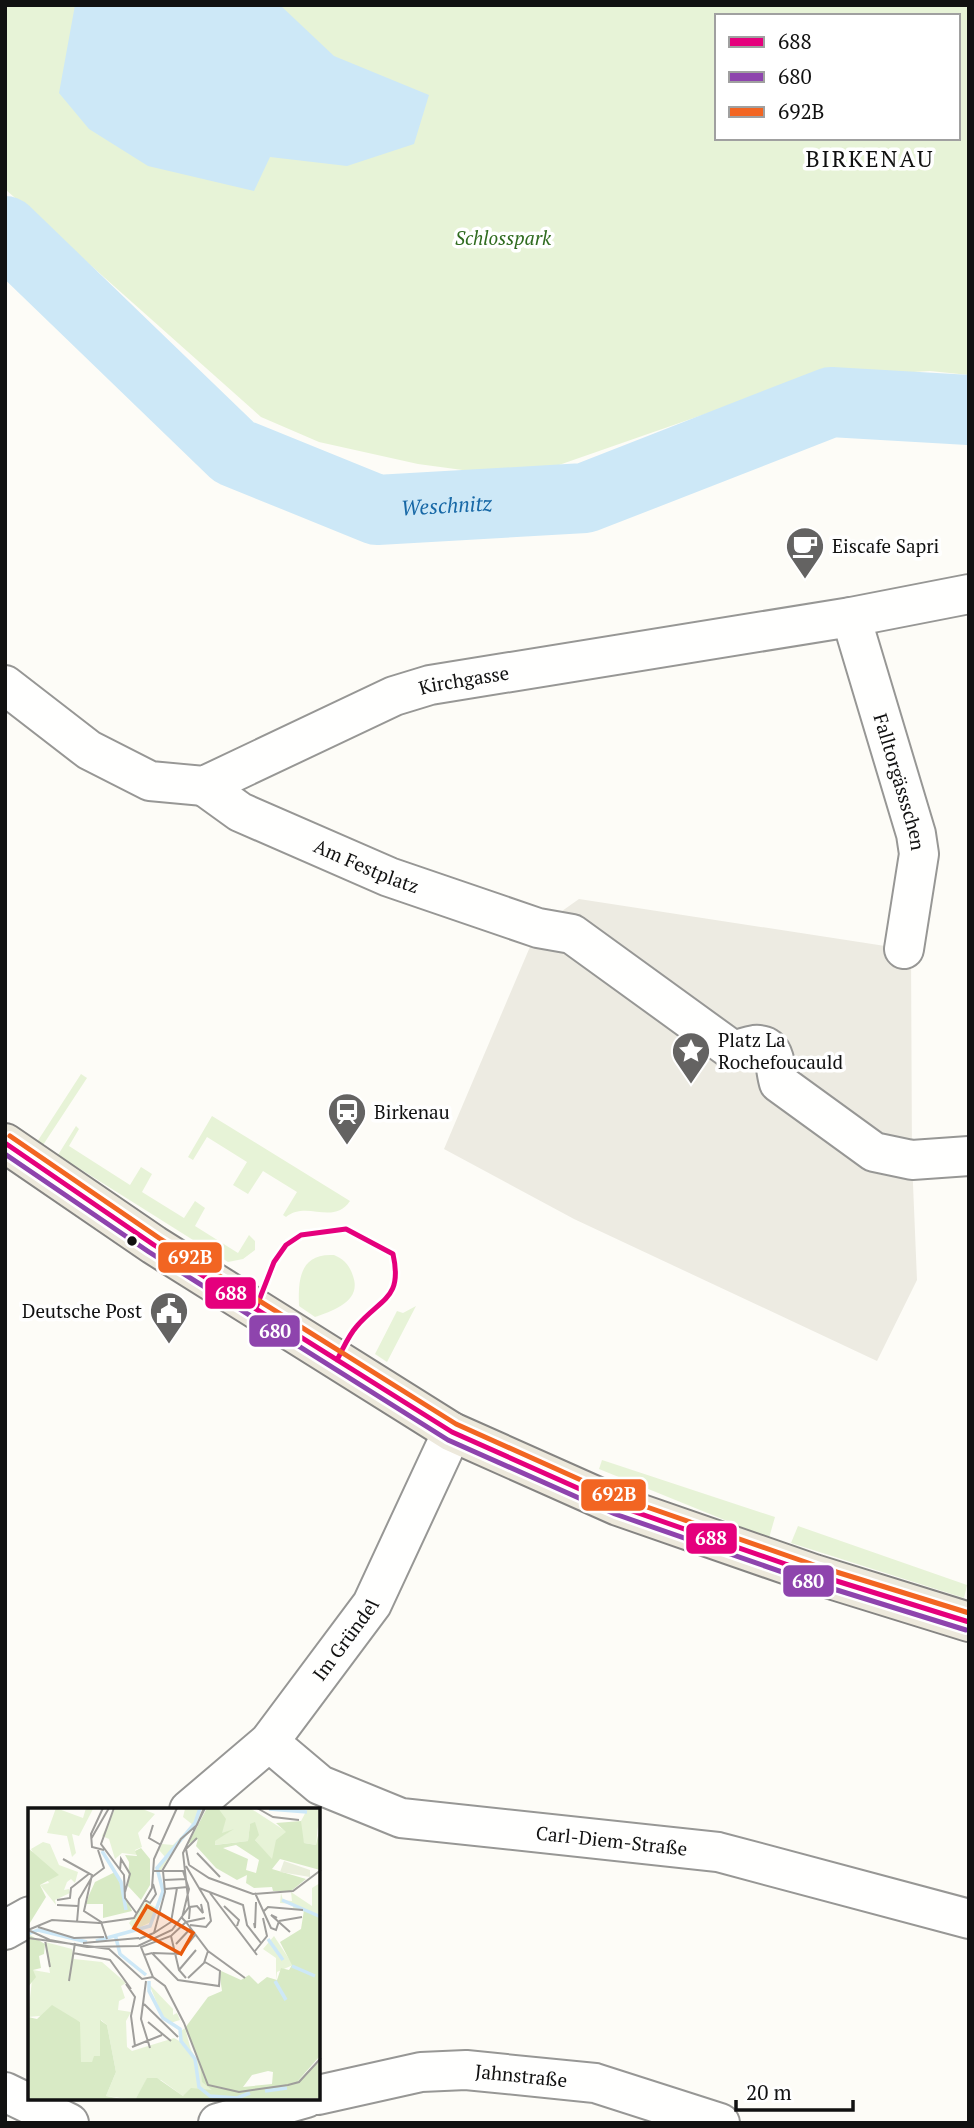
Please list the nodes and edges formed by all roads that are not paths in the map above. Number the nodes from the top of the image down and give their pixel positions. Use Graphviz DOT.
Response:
graph roads {
  1 [pos="969,594"];
  2 [pos="851,617"];
  3 [pos="5,685"];
  4 [pos="204,786"];
  5 [pos="904,949"];
  6 [pos="5,1143"];
  7 [pos="969,1156"];
  8 [pos="452,1432"];
  9 [pos="969,1622"];
  10 [pos="269,1742"];
  11 [pos="191,1808"];
  12 [pos="28,1917"];
  13 [pos="969,1919"];
  14 [pos="5,1930"];
  15 [pos="5,2092"];
  16 [pos="320,2095"];
  17 [pos="299,2100"];
  18 [pos="69,2123"];
  19 [pos="218,2123"];
  20 [pos="720,2123"];
  1 -- 2 [label="street, Kirchgasse"];
  2 -- 4 [label="street, Kirchgasse"];
  2 -- 5 [label="street, Falltorgässschen"];
  3 -- 4 [label="street"];
  4 -- 7 [label="street, Am Festplatz"];
  6 -- 8 [label="main road"];
  8 -- 9 [label="main road"];
  8 -- 10 [label="street, Im Gründel"];
  10 -- 11 [label="street, Im Gründel"];
  10 -- 13 [label="street, Carl-Diem-Straße"];
  12 -- 14 [label="street"];
  15 -- 18 [label="street"];
  16 -- 20 [label="street, Jahnstraße"];
  17 -- 19 [label="street"];
}
